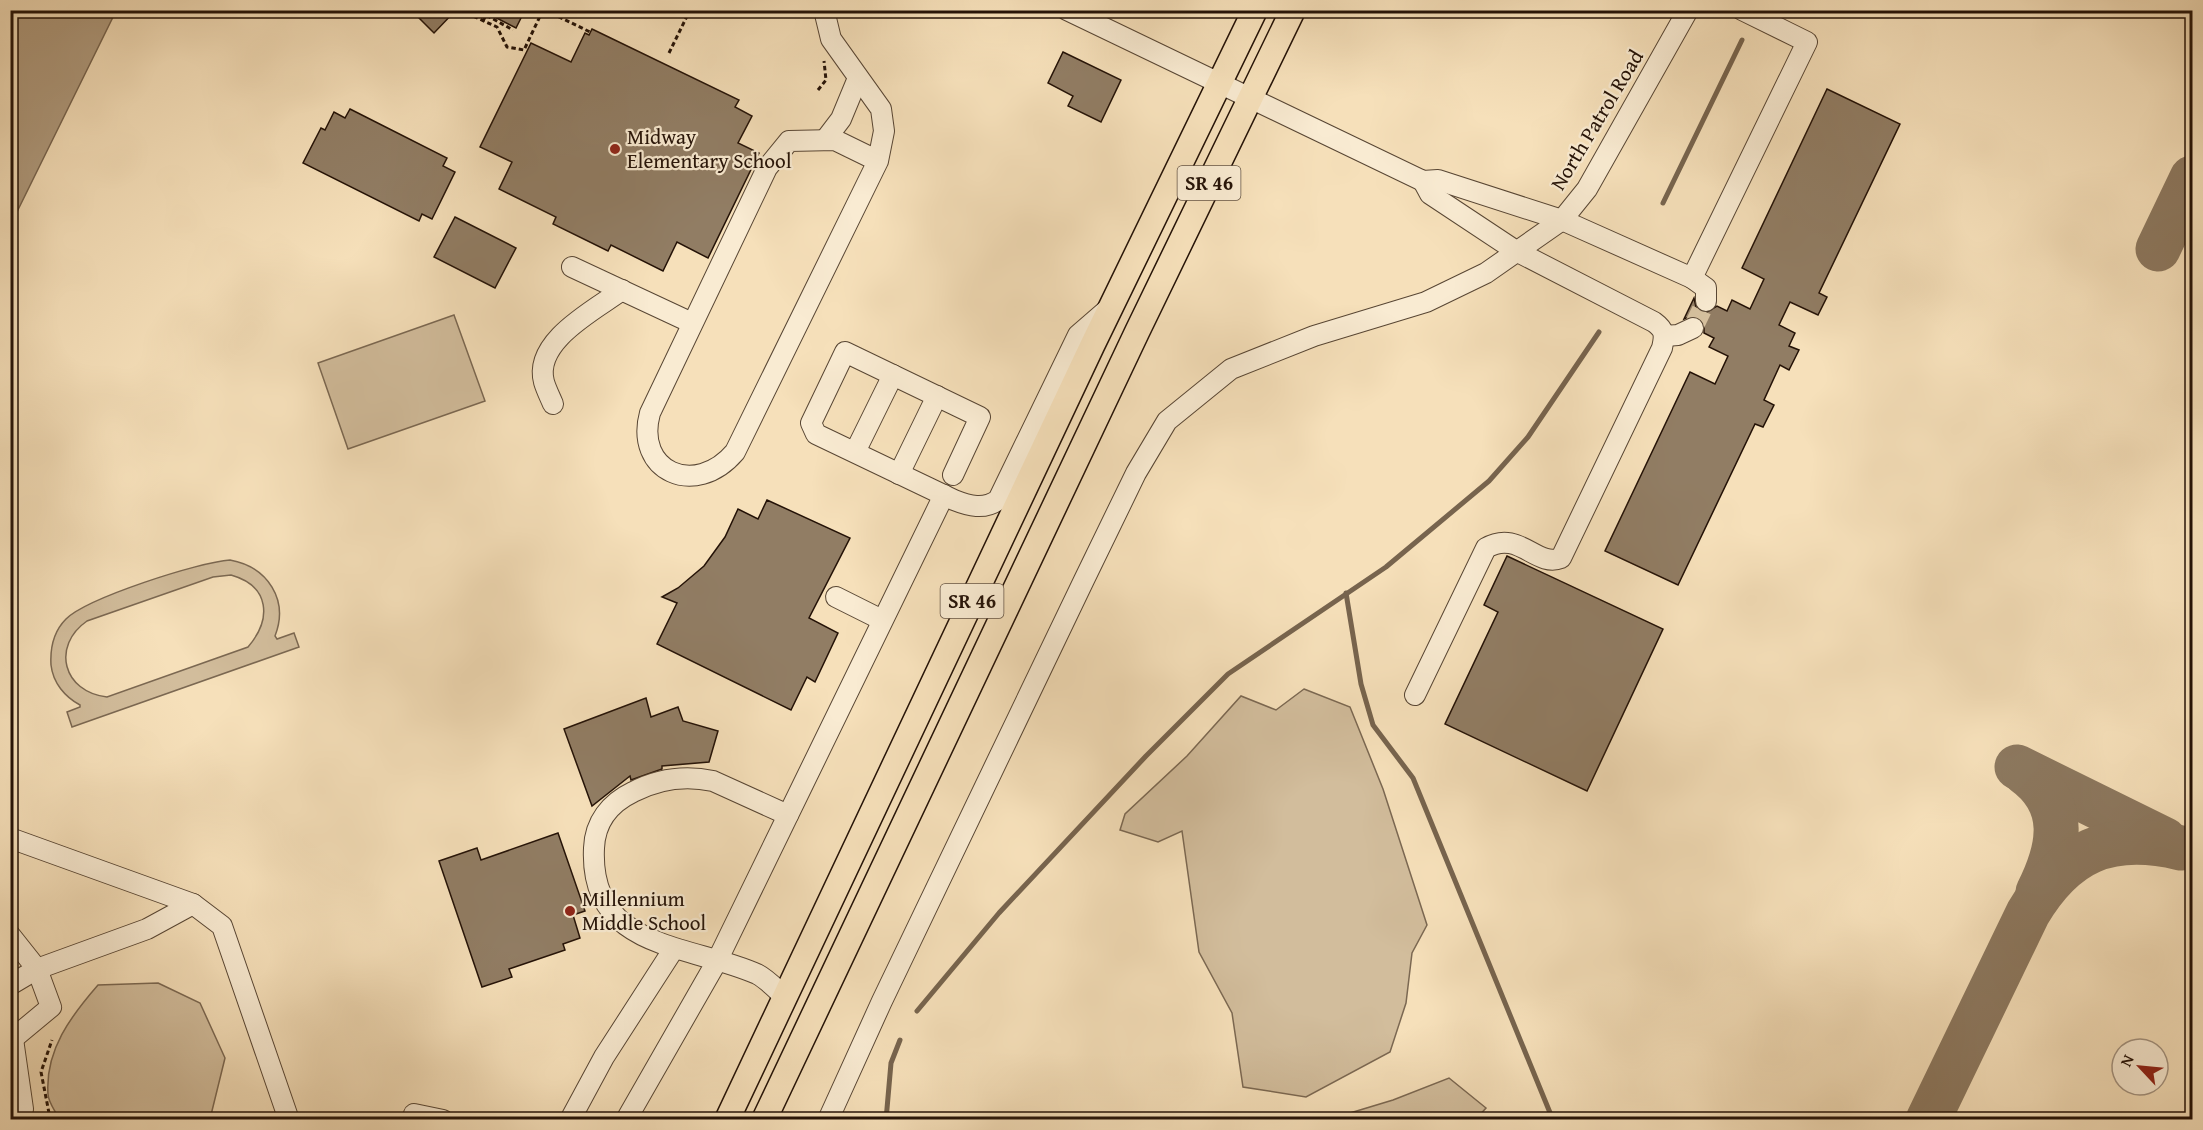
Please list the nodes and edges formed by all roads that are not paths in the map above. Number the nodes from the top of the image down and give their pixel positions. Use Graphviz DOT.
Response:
graph roads {
  1 [pos="824,10"];
  2 [pos="1067,10"];
  3 [pos="1255,10"];
  4 [pos="1293,10"];
  5 [pos="1688,10"];
  6 [pos="1742,10"];
  7 [pos="858,78"];
  8 [pos="1220,84"];
  9 [pos="1250,98"];
  10 [pos="825,140"];
  11 [pos="878,161"];
  12 [pos="1423,181"];
  13 [pos="1490,197"];
  14 [pos="1562,220"];
  15 [pos="1475,224"];
  16 [pos="1516,251"];
  17 [pos="572,267"];
  18 [pos="1692,278"];
  19 [pos="622,290"];
  20 [pos="1706,301"];
  21 [pos="1112,305"];
  22 [pos="692,323"];
  23 [pos="1693,328"];
  24 [pos="1665,336"];
  25 [pos="893,375"];
  26 [pos="937,396"];
  27 [pos="554,404"];
  28 [pos="855,452"];
  29 [pos="899,474"];
  30 [pos="953,475"];
  31 [pos="944,495"];
  32 [pos="836,597"];
  33 [pos="882,620"];
  34 [pos="1415,695"];
  35 [pos="788,815"];
  36 [pos="10,838"];
  37 [pos="193,904"];
  38 [pos="10,935"];
  39 [pos="673,950"];
  40 [pos="717,961"];
  41 [pos="37,969"];
  42 [pos="10,985"];
  43 [pos="785,997"];
  44 [pos="12,1040"];
  45 [pos="18,1119"];
  46 [pos="289,1119"];
  47 [pos="412,1119"];
  48 [pos="443,1119"];
  49 [pos="570,1119"];
  50 [pos="626,1119"];
  51 [pos="727,1119"];
  52 [pos="764,1119"];
  53 [pos="828,1119"];
  1 -- 7 [label="street"];
  2 -- 8 [label="street, North Patrol Road"];
  3 -- 8 [label="main road, SR 46"];
  4 -- 9 [label="main road, SR 46"];
  5 -- 14 [label="street, North Patrol Road"];
  6 -- 18 [label="street"];
  7 -- 10 [label="street"];
  7 -- 11 [label="street"];
  8 -- 9 [label="street, North Patrol Road"];
  8 -- 21 [label="main road, SR 46"];
  9 -- 12 [label="street, North Patrol Road"];
  9 -- 52 [label="main road, SR 46"];
  10 -- 11 [label="street"];
  10 -- 22 [label="street"];
  11 -- 22 [label="street"];
  12 -- 13 [label="street, North Patrol Road"];
  12 -- 15 [label="street, North Patrol Road"];
  13 -- 14 [label="street, North Patrol Road"];
  13 -- 15 [label="street"];
  14 -- 16 [label="street, North Patrol Road"];
  14 -- 18 [label="street"];
  15 -- 16 [label="street, North Patrol Road"];
  16 -- 24 [label="street"];
  16 -- 53 [label="street"];
  17 -- 19 [label="street"];
  18 -- 20 [label="street"];
  19 -- 22 [label="street"];
  19 -- 27 [label="street"];
  21 -- 31 [label="street"];
  21 -- 43 [label="main road, SR 46"];
  23 -- 24 [label="street"];
  24 -- 34 [label="street"];
  25 -- 26 [label="street"];
  25 -- 28 [label="street"];
  25 -- 28 [label="street"];
  26 -- 29 [label="street"];
  26 -- 30 [label="street"];
  28 -- 29 [label="street"];
  29 -- 31 [label="street"];
  31 -- 33 [label="street"];
  32 -- 33 [label="street"];
  33 -- 35 [label="street"];
  35 -- 39 [label="street"];
  35 -- 40 [label="street"];
  36 -- 37 [label="street"];
  37 -- 41 [label="street"];
  37 -- 46 [label="street"];
  38 -- 41 [label="street"];
  39 -- 40 [label="street"];
  39 -- 49 [label="street"];
  40 -- 43 [label="street"];
  40 -- 50 [label="street"];
  41 -- 42 [label="street"];
  41 -- 44 [label="street"];
  43 -- 51 [label="main road, SR 46"];
  44 -- 45 [label="street"];
  47 -- 48 [label="street"];
}
